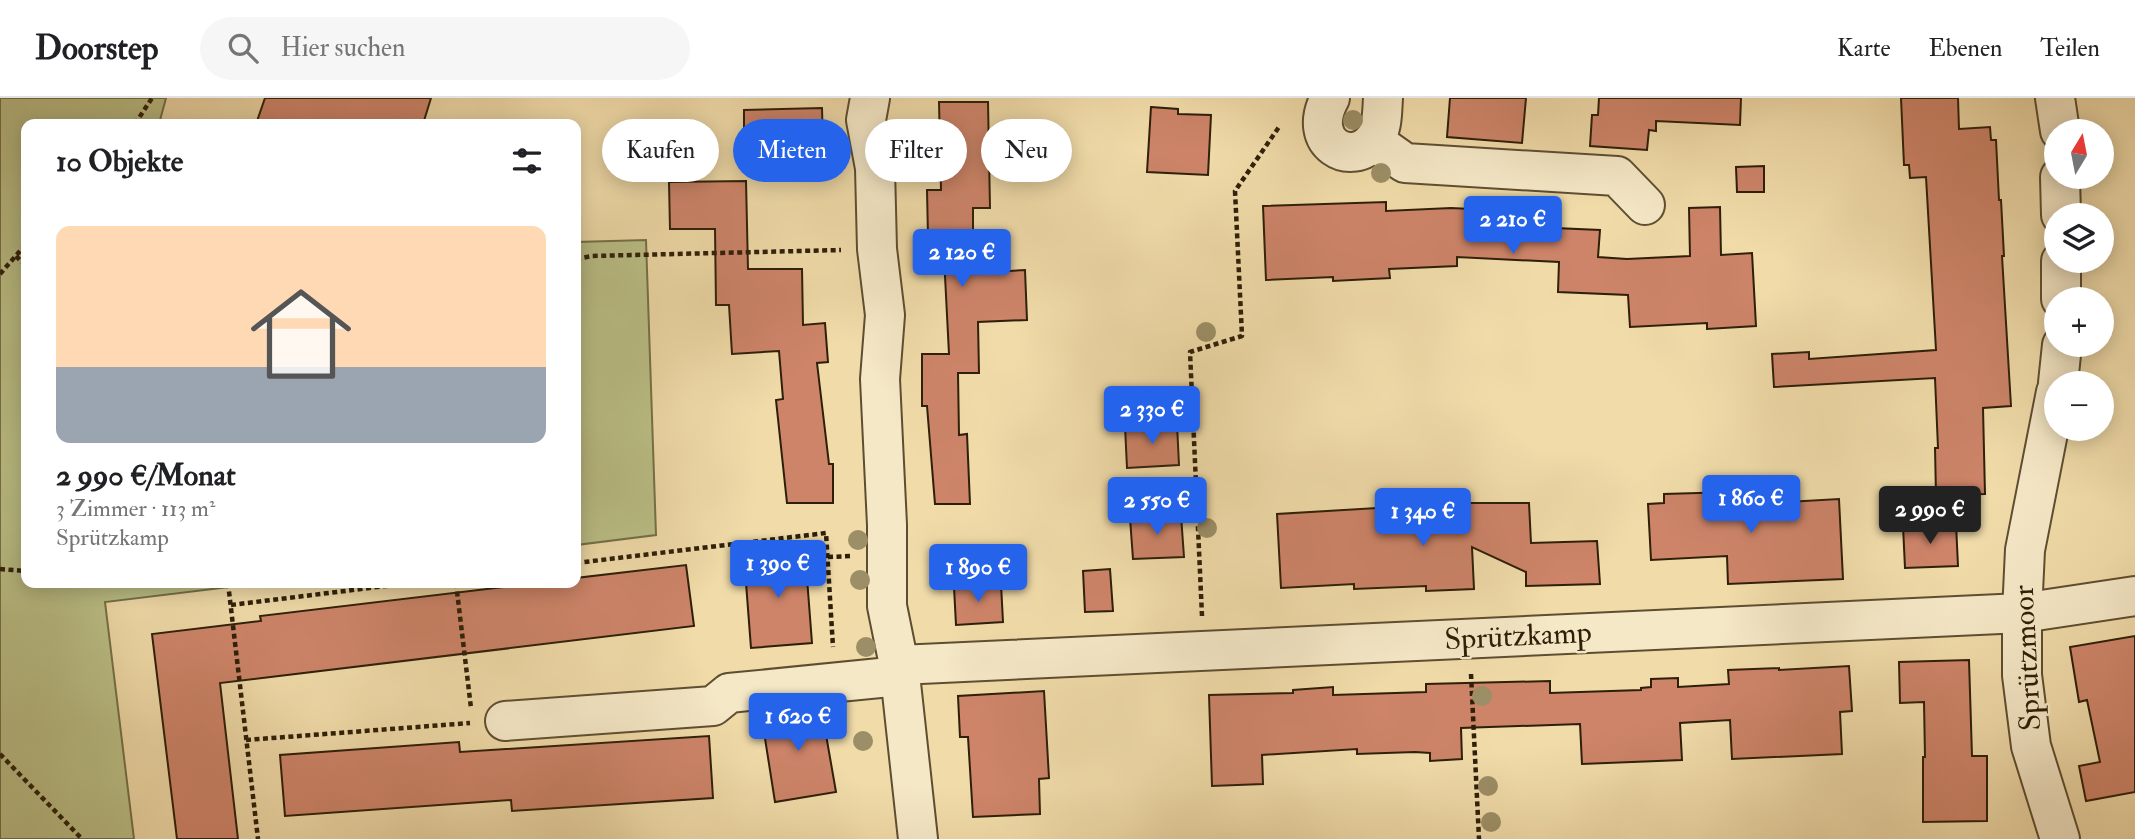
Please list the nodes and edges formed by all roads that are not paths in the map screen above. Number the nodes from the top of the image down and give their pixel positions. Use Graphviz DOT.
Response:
graph roads {
  1 [pos="870,98"];
  2 [pos="1330,98"];
  3 [pos="1383,98"];
  4 [pos="2055,98"];
  5 [pos="2060,119"];
  6 [pos="1374,141"];
  7 [pos="1645,205"];
  8 [pos="2046,441"];
  9 [pos="2135,596"];
  10 [pos="2021,613"];
  11 [pos="899,671"];
  12 [pos="505,720"];
  13 [pos="918,839"];
  14 [pos="2060,839"];
  1 -- 11 [label="street"];
  2 -- 6 [label="street"];
  3 -- 6 [label="street"];
  4 -- 5 [label="street"];
  6 -- 7 [label="street"];
  8 -- 10 [label="street, Sprützmoor"];
  9 -- 10 [label="street, Sprützkamp"];
  10 -- 11 [label="street, Sprützkamp"];
  10 -- 14 [label="street, Sprützmoor"];
  11 -- 12 [label="street, Sprützkamp"];
  11 -- 13 [label="street"];
}
